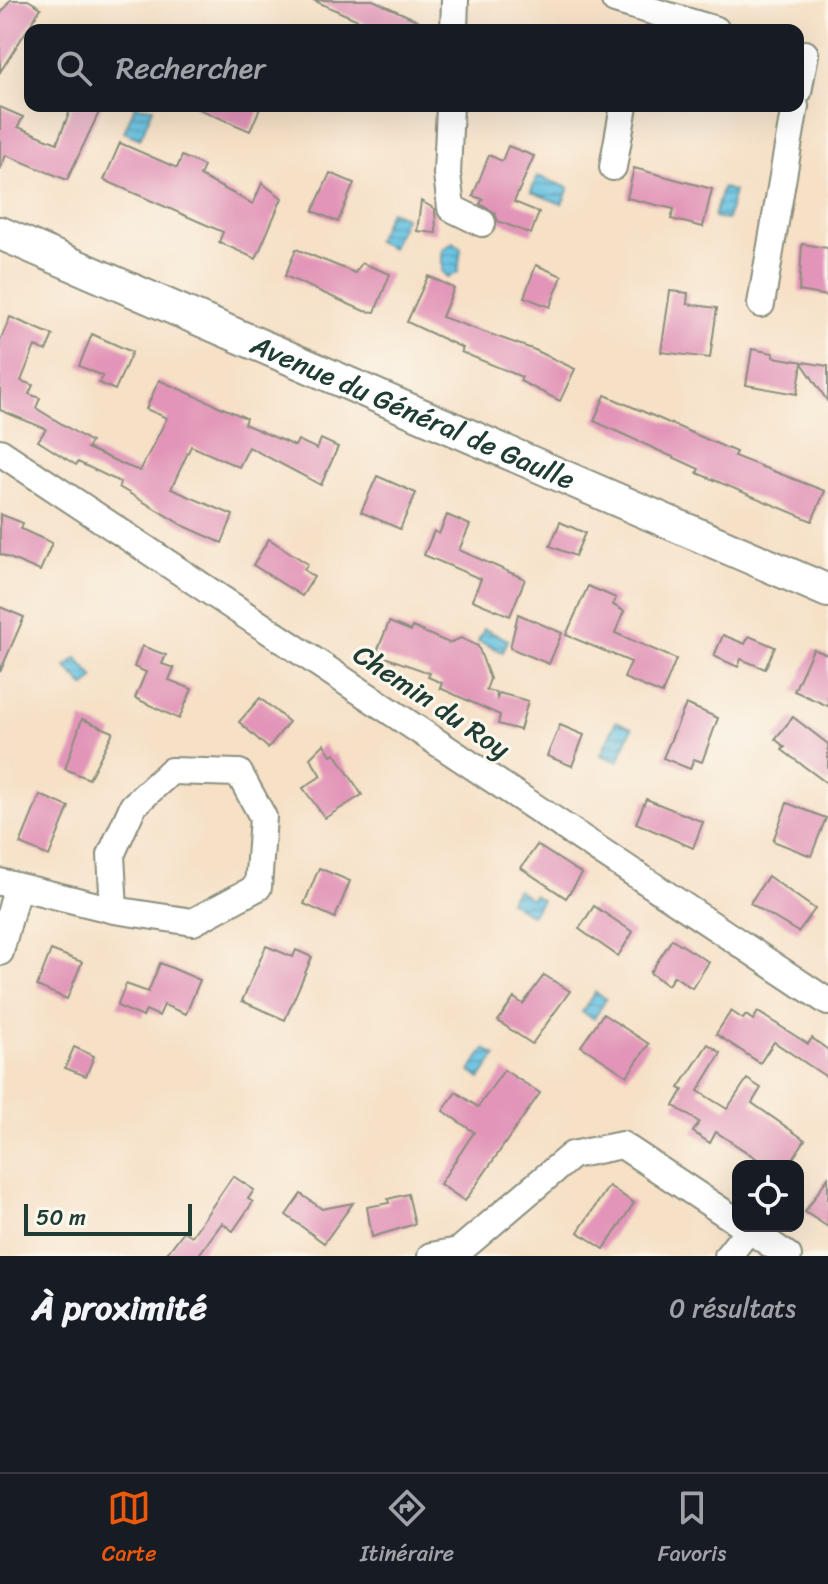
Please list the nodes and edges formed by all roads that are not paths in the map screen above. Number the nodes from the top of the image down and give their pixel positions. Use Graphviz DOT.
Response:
graph roads {
  1 [pos="455,0"];
  2 [pos="615,0"];
  3 [pos="640,20"];
  4 [pos="454,24"];
  5 [pos="670,24"];
  6 [pos="450,112"];
  7 [pos="623,112"];
  8 [pos="794,112"];
  9 [pos="613,167"];
  10 [pos="482,223"];
  11 [pos="0,233"];
  12 [pos="761,304"];
  13 [pos="0,452"];
  14 [pos="828,591"];
  15 [pos="8,885"];
  16 [pos="114,910"];
  17 [pos="0,952"];
  18 [pos="828,1002"];
  19 [pos="732,1218"];
  20 [pos="741,1232"];
  21 [pos="753,1232"];
  22 [pos="431,1256"];
  23 [pos="728,1256"];
  24 [pos="788,1256"];
  1 -- 4 [label="street"];
  2 -- 3 [label="street"];
  3 -- 5 [label="street"];
  6 -- 10 [label="street"];
  7 -- 9 [label="street"];
  8 -- 12 [label="street"];
  11 -- 14 [label="main road, Avenue du Général de Gaulle"];
  13 -- 18 [label="street, Chemin du Roy"];
  15 -- 16 [label="street"];
  15 -- 17 [label="street"];
  16 -- 16 [label="street"];
  19 -- 22 [label="street"];
  20 -- 23 [label="street"];
  21 -- 24 [label="street"];
}
